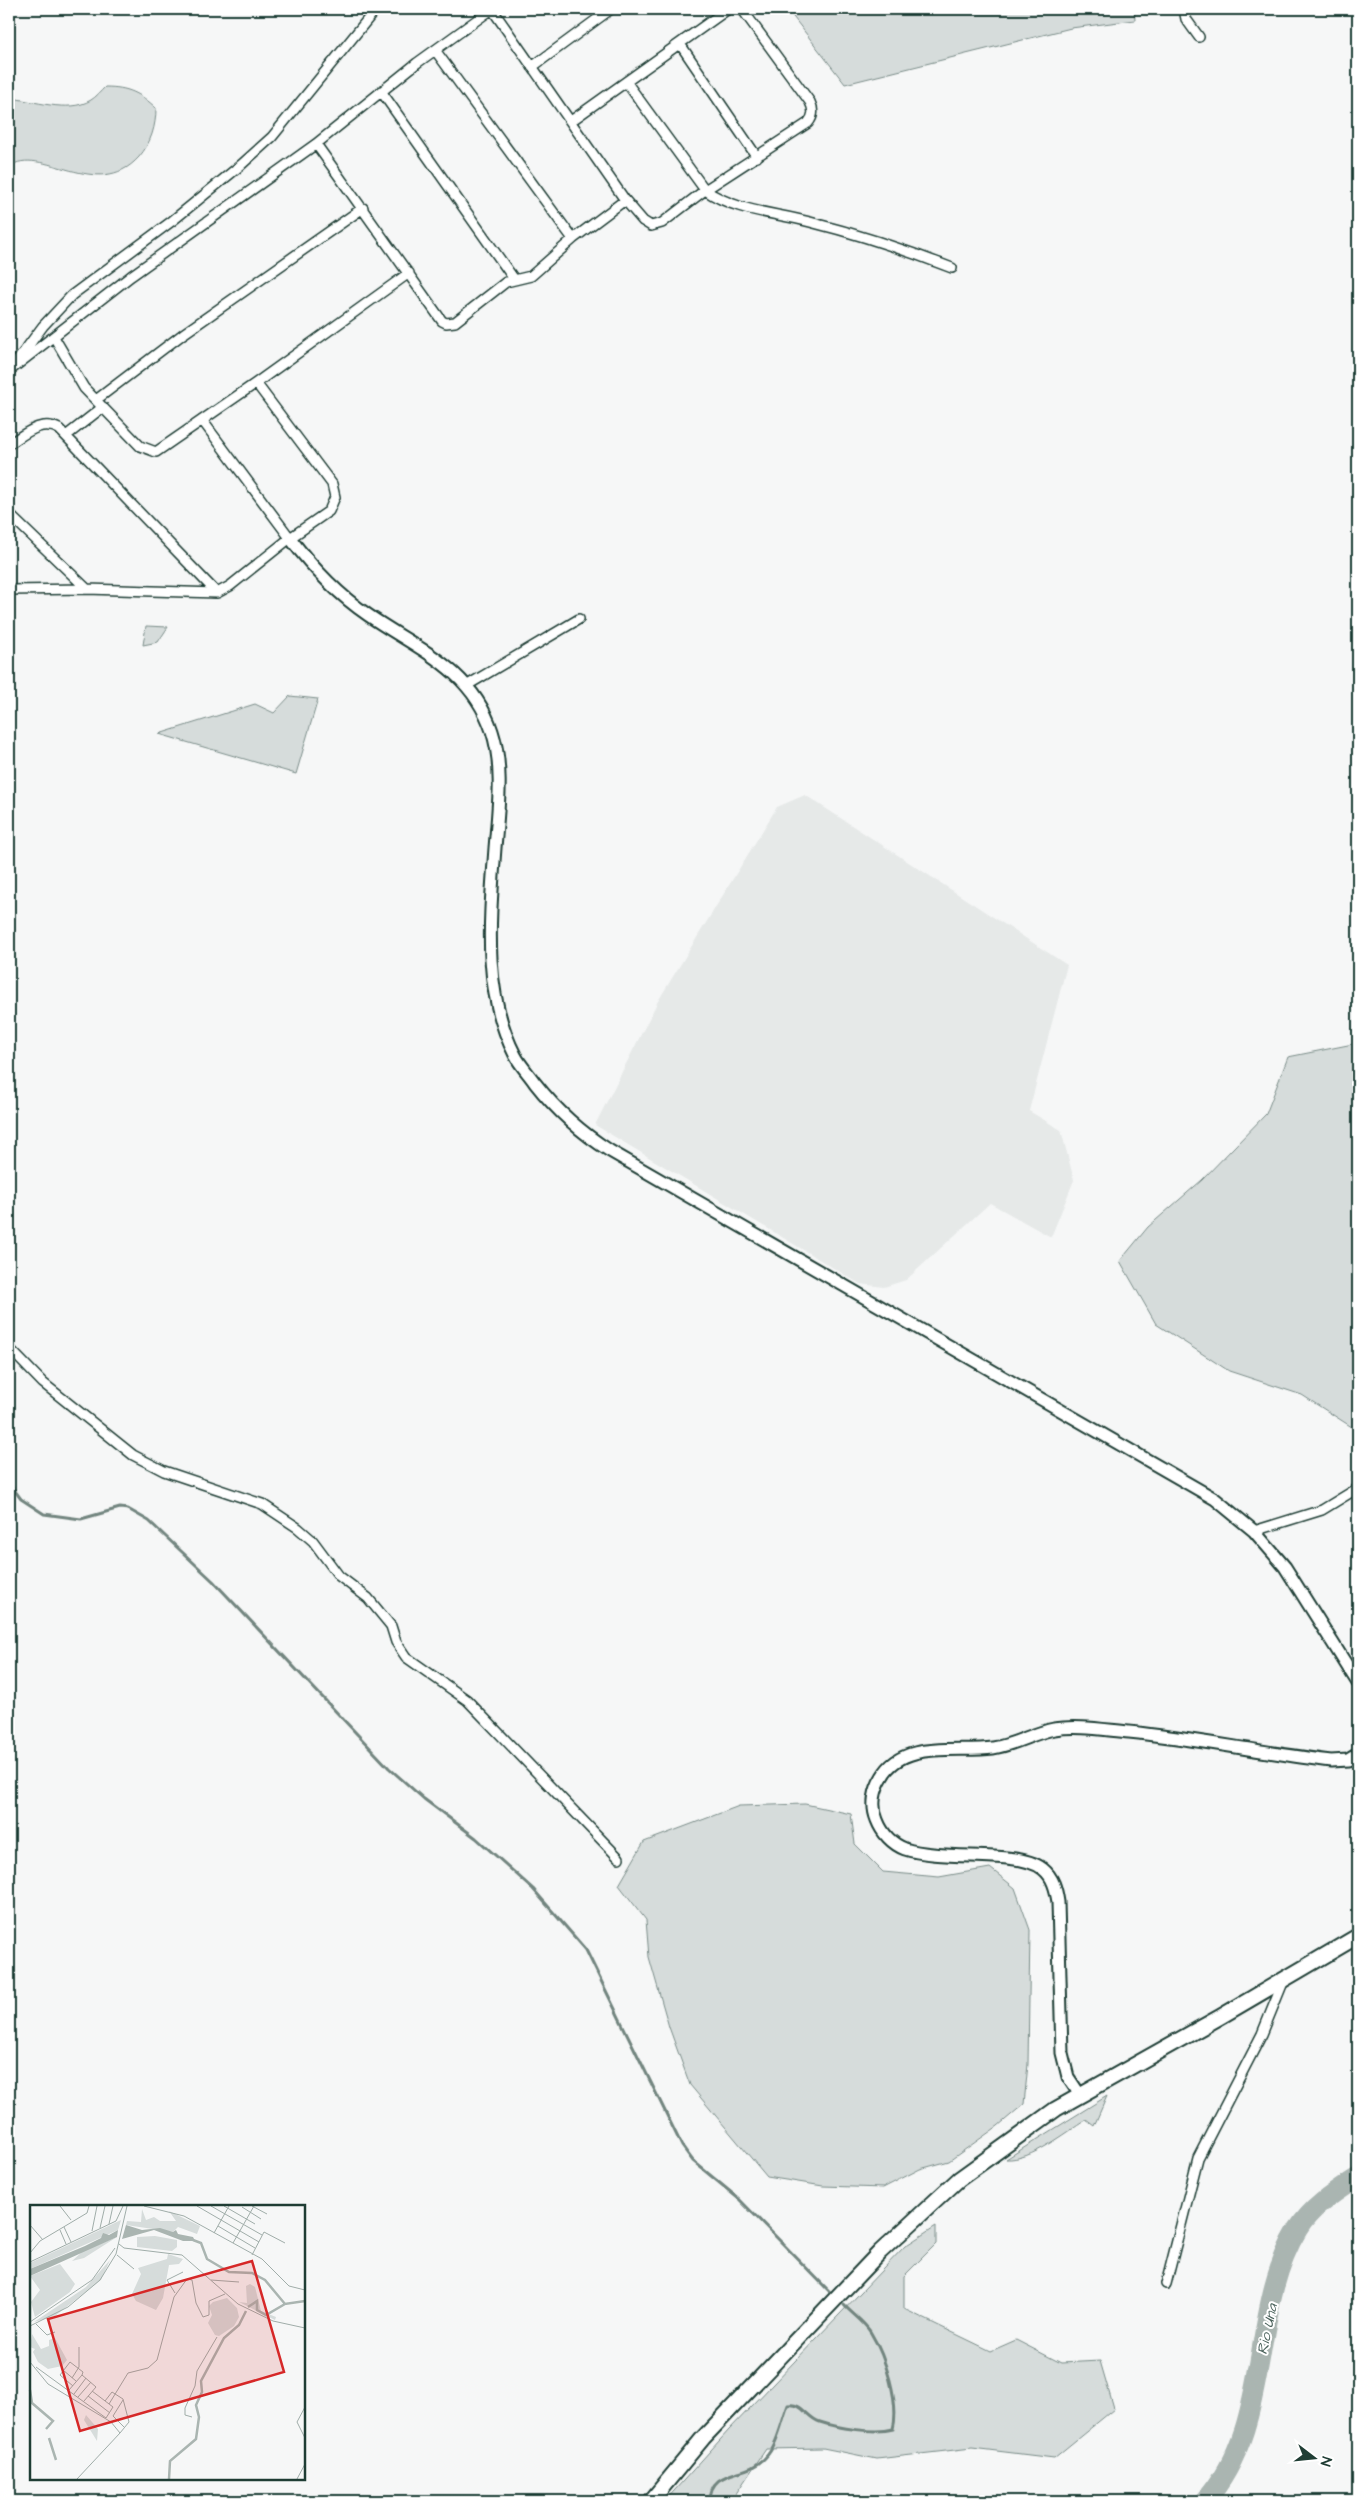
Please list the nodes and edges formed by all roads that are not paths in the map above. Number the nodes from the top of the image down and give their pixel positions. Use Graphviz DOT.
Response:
graph roads {
  1 [pos="376,9"];
  2 [pos="492,9"];
  3 [pos="612,9"];
  4 [pos="728,9"];
  5 [pos="742,9"];
  6 [pos="1184,9"];
  7 [pos="1198,37"];
  8 [pos="680,44"];
  9 [pos="435,50"];
  10 [pos="532,66"];
  11 [pos="627,83"];
  12 [pos="381,91"];
  13 [pos="571,121"];
  14 [pos="316,144"];
  15 [pos="757,157"];
  16 [pos="705,190"];
  17 [pos="625,200"];
  18 [pos="363,208"];
  19 [pos="573,239"];
  20 [pos="952,268"];
  21 [pos="409,273"];
  22 [pos="514,280"];
  23 [pos="54,338"];
  24 [pos="11,370"];
  25 [pos="256,383"];
  26 [pos="96,400"];
  27 [pos="103,407"];
  28 [pos="202,420"];
  29 [pos="66,436"];
  30 [pos="9,444"];
  31 [pos="9,514"];
  32 [pos="290,538"];
  33 [pos="87,589"];
  34 [pos="9,590"];
  35 [pos="217,593"];
  36 [pos="579,619"];
  37 [pos="466,686"];
  38 [pos="9,1348"];
  39 [pos="1358,1488"];
  40 [pos="1254,1531"];
  41 [pos="1358,1683"];
  42 [pos="1358,1754"];
  43 [pos="619,1858"];
  44 [pos="1358,1936"];
  45 [pos="1284,1980"];
  46 [pos="1080,2095"];
  47 [pos="1166,2284"];
  48 [pos="651,2501"];
  1 -- 24 [label="street"];
  2 -- 9 [label="street"];
  2 -- 10 [label="street"];
  3 -- 10 [label="street"];
  4 -- 8 [label="street"];
  5 -- 15 [label="street"];
  6 -- 7 [label="street"];
  8 -- 11 [label="street"];
  8 -- 15 [label="street"];
  9 -- 12 [label="street"];
  9 -- 19 [label="street"];
  10 -- 13 [label="street"];
  11 -- 13 [label="street"];
  11 -- 16 [label="street"];
  12 -- 14 [label="street"];
  12 -- 22 [label="street"];
  13 -- 17 [label="street"];
  14 -- 18 [label="street"];
  14 -- 23 [label="street"];
  15 -- 16 [label="street"];
  16 -- 17 [label="street"];
  16 -- 20 [label="street"];
  17 -- 19 [label="street"];
  18 -- 21 [label="street"];
  18 -- 26 [label="street"];
  19 -- 22 [label="street"];
  21 -- 22 [label="street"];
  21 -- 25 [label="street"];
  23 -- 24 [label="street"];
  23 -- 26 [label="street"];
  25 -- 28 [label="street"];
  25 -- 32 [label="street"];
  26 -- 27 [label="street"];
  27 -- 28 [label="street"];
  27 -- 29 [label="street"];
  28 -- 32 [label="street"];
  29 -- 30 [label="street"];
  29 -- 35 [label="street"];
  31 -- 33 [label="street"];
  32 -- 35 [label="street"];
  32 -- 37 [label="street"];
  33 -- 34 [label="street"];
  33 -- 35 [label="street"];
  36 -- 37 [label="street"];
  37 -- 40 [label="street"];
  38 -- 43 [label="street"];
  39 -- 40 [label="street"];
  40 -- 41 [label="street"];
  42 -- 46 [label="street"];
  44 -- 45 [label="main road"];
  45 -- 46 [label="main road"];
  45 -- 47 [label="street"];
  46 -- 48 [label="main road"];
}
